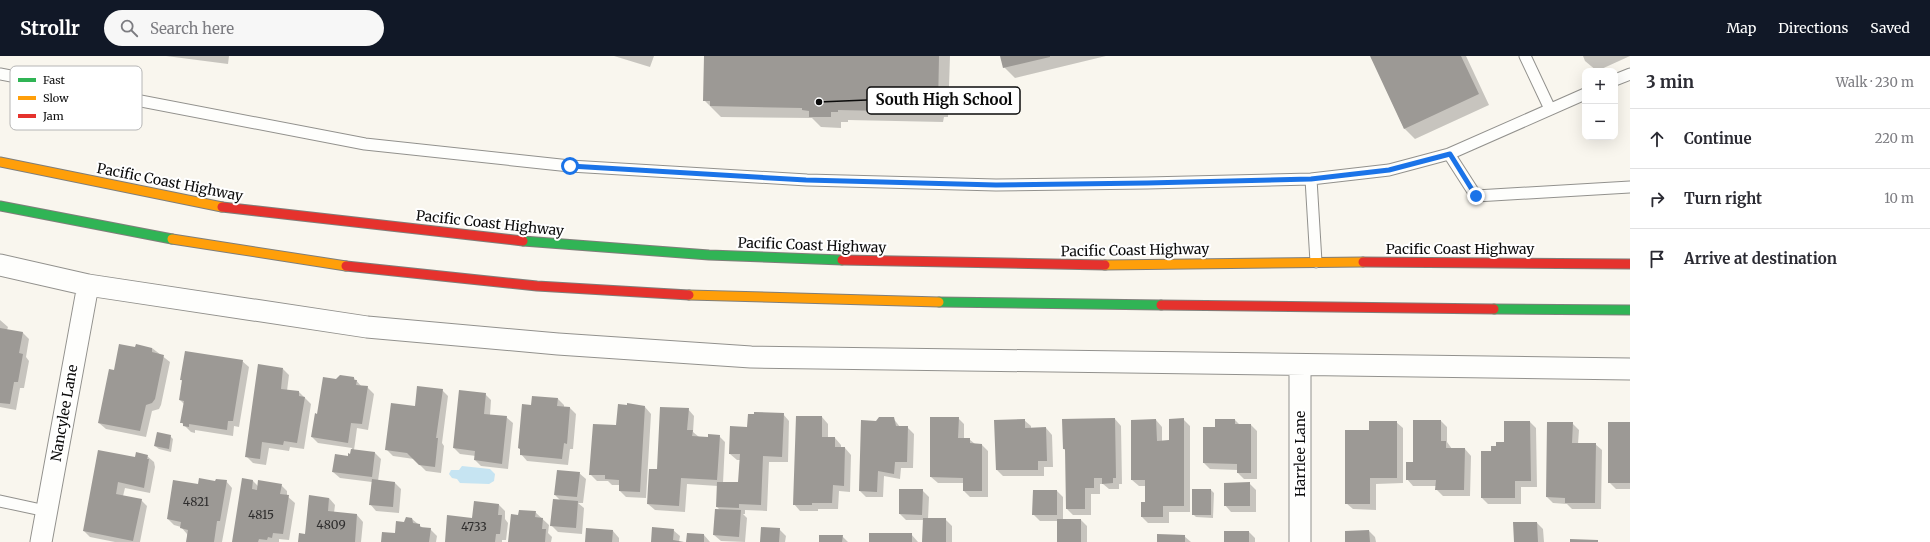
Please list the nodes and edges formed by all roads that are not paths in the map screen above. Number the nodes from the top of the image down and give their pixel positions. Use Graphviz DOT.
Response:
graph roads {
  1 [pos="1525,56"];
  2 [pos="0,74"];
  3 [pos="1630,74"];
  4 [pos="10,76"];
  5 [pos="1618,79"];
  6 [pos="1582,95"];
  7 [pos="142,101"];
  8 [pos="1550,110"];
  9 [pos="1450,154"];
  10 [pos="0,162"];
  11 [pos="1311,179"];
  12 [pos="1630,187"];
  13 [pos="0,206"];
  14 [pos="1316,262"];
  15 [pos="1630,264"];
  16 [pos="0,265"];
  17 [pos="88,285"];
  18 [pos="1630,310"];
  19 [pos="1300,366"];
  20 [pos="1630,369"];
  21 [pos="0,501"];
  22 [pos="46,511"];
  23 [pos="41,542"];
  24 [pos="1300,542"];
  1 -- 8 [label="lane"];
  2 -- 4 [label="lane"];
  3 -- 5 [label="lane"];
  6 -- 8 [label="lane"];
  7 -- 11 [label="lane"];
  8 -- 9 [label="lane"];
  9 -- 11 [label="lane"];
  9 -- 12 [label="lane"];
  10 -- 14 [label="highway, Pacific Coast Highway"];
  11 -- 14 [label="lane"];
  13 -- 18 [label="highway"];
  14 -- 15 [label="highway, Pacific Coast Highway"];
  16 -- 17 [label="street"];
  17 -- 19 [label="street"];
  17 -- 22 [label="street, Nancylee Lane"];
  19 -- 20 [label="street"];
  19 -- 24 [label="street, Harrlee Lane"];
  21 -- 22 [label="lane"];
  22 -- 23 [label="street, Nancylee Lane"];
}
